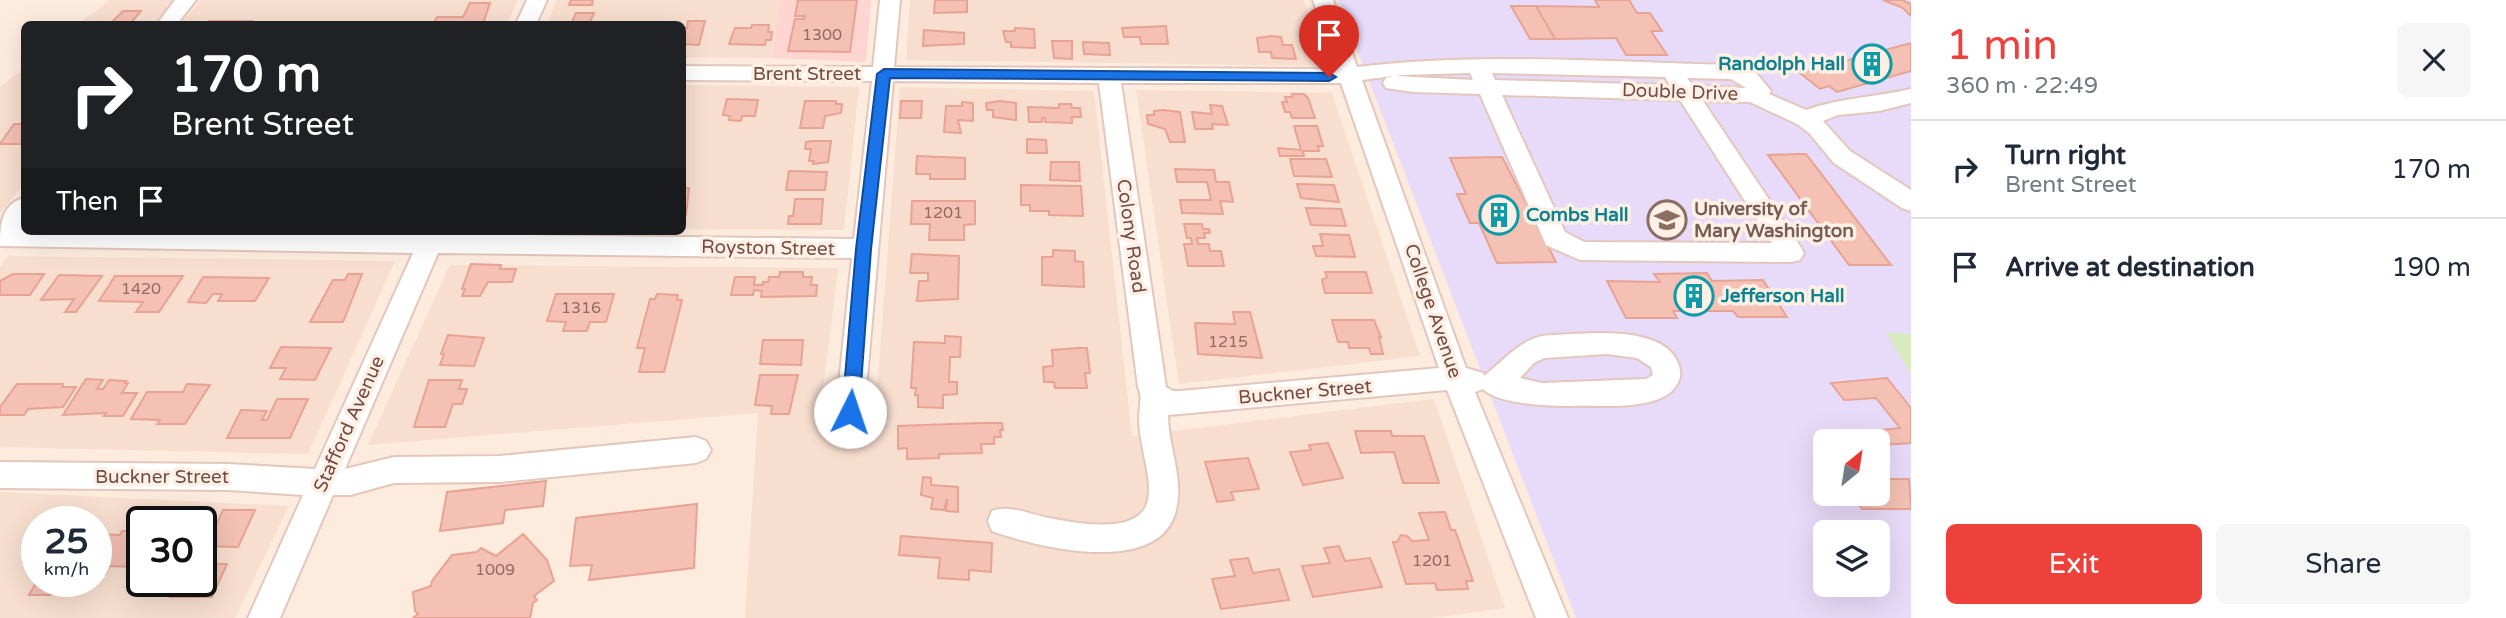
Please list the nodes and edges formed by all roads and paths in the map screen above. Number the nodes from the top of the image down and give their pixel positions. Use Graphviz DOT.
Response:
graph roads {
  1 [pos="186,0"];
  2 [pos="537,0"];
  3 [pos="890,0"];
  4 [pos="1323,0"];
  5 [pos="169,21"];
  6 [pos="527,21"];
  7 [pos="1672,71"];
  8 [pos="686,73"];
  9 [pos="884,74"];
  10 [pos="1109,76"];
  11 [pos="1351,76"];
  12 [pos="1483,76"];
  13 [pos="1687,92"];
  14 [pos="1753,95"];
  15 [pos="1911,96"];
  16 [pos="1805,119"];
  17 [pos="1911,202"];
  18 [pos="21,211"];
  19 [pos="1,236"];
  20 [pos="432,237"];
  21 [pos="863,249"];
  22 [pos="1457,378"];
  23 [pos="1494,384"];
  24 [pos="1156,395"];
  25 [pos="850,412"];
  26 [pos="696,450"];
  27 [pos="0,474"];
  28 [pos="323,482"];
  29 [pos="1003,521"];
  30 [pos="264,618"];
  31 [pos="1552,618"];
  1 -- 5 [label="street"];
  2 -- 6 [label="street"];
  3 -- 9 [label="street"];
  4 -- 11 [label="street, College Avenue"];
  7 -- 12 [label="street, Double Drive"];
  7 -- 13 [label="street"];
  7 -- 14 [label="street, Double Drive"];
  8 -- 9 [label="street, Brent Street"];
  9 -- 10 [label="street, Brent Street"];
  9 -- 21 [label="street"];
  10 -- 11 [label="street, Brent Street"];
  10 -- 24 [label="street, Colony Road"];
  11 -- 12 [label="street, Double Drive"];
  11 -- 22 [label="street, College Avenue"];
  12 -- 13 [label="street, Double Drive"];
  12 -- 13 [label="street"];
  13 -- 14 [label="street, Double Drive"];
  14 -- 16 [label="street"];
  15 -- 16 [label="street"];
  16 -- 17 [label="street"];
  18 -- 19 [label="street"];
  19 -- 20 [label="street, Royston Street"];
  20 -- 21 [label="street, Royston Street"];
  20 -- 28 [label="street, Stafford Avenue"];
  21 -- 25 [label="street"];
  22 -- 23 [label="street, Buckner Street"];
  22 -- 24 [label="street, Buckner Street"];
  22 -- 31 [label="street, College Avenue"];
  23 -- 23 [label="street, Buckner Street"];
  24 -- 29 [label="street, Colony Road"];
  26 -- 28 [label="street, Buckner Street"];
  27 -- 28 [label="street, Buckner Street"];
  28 -- 30 [label="street, Stafford Avenue"];
}
